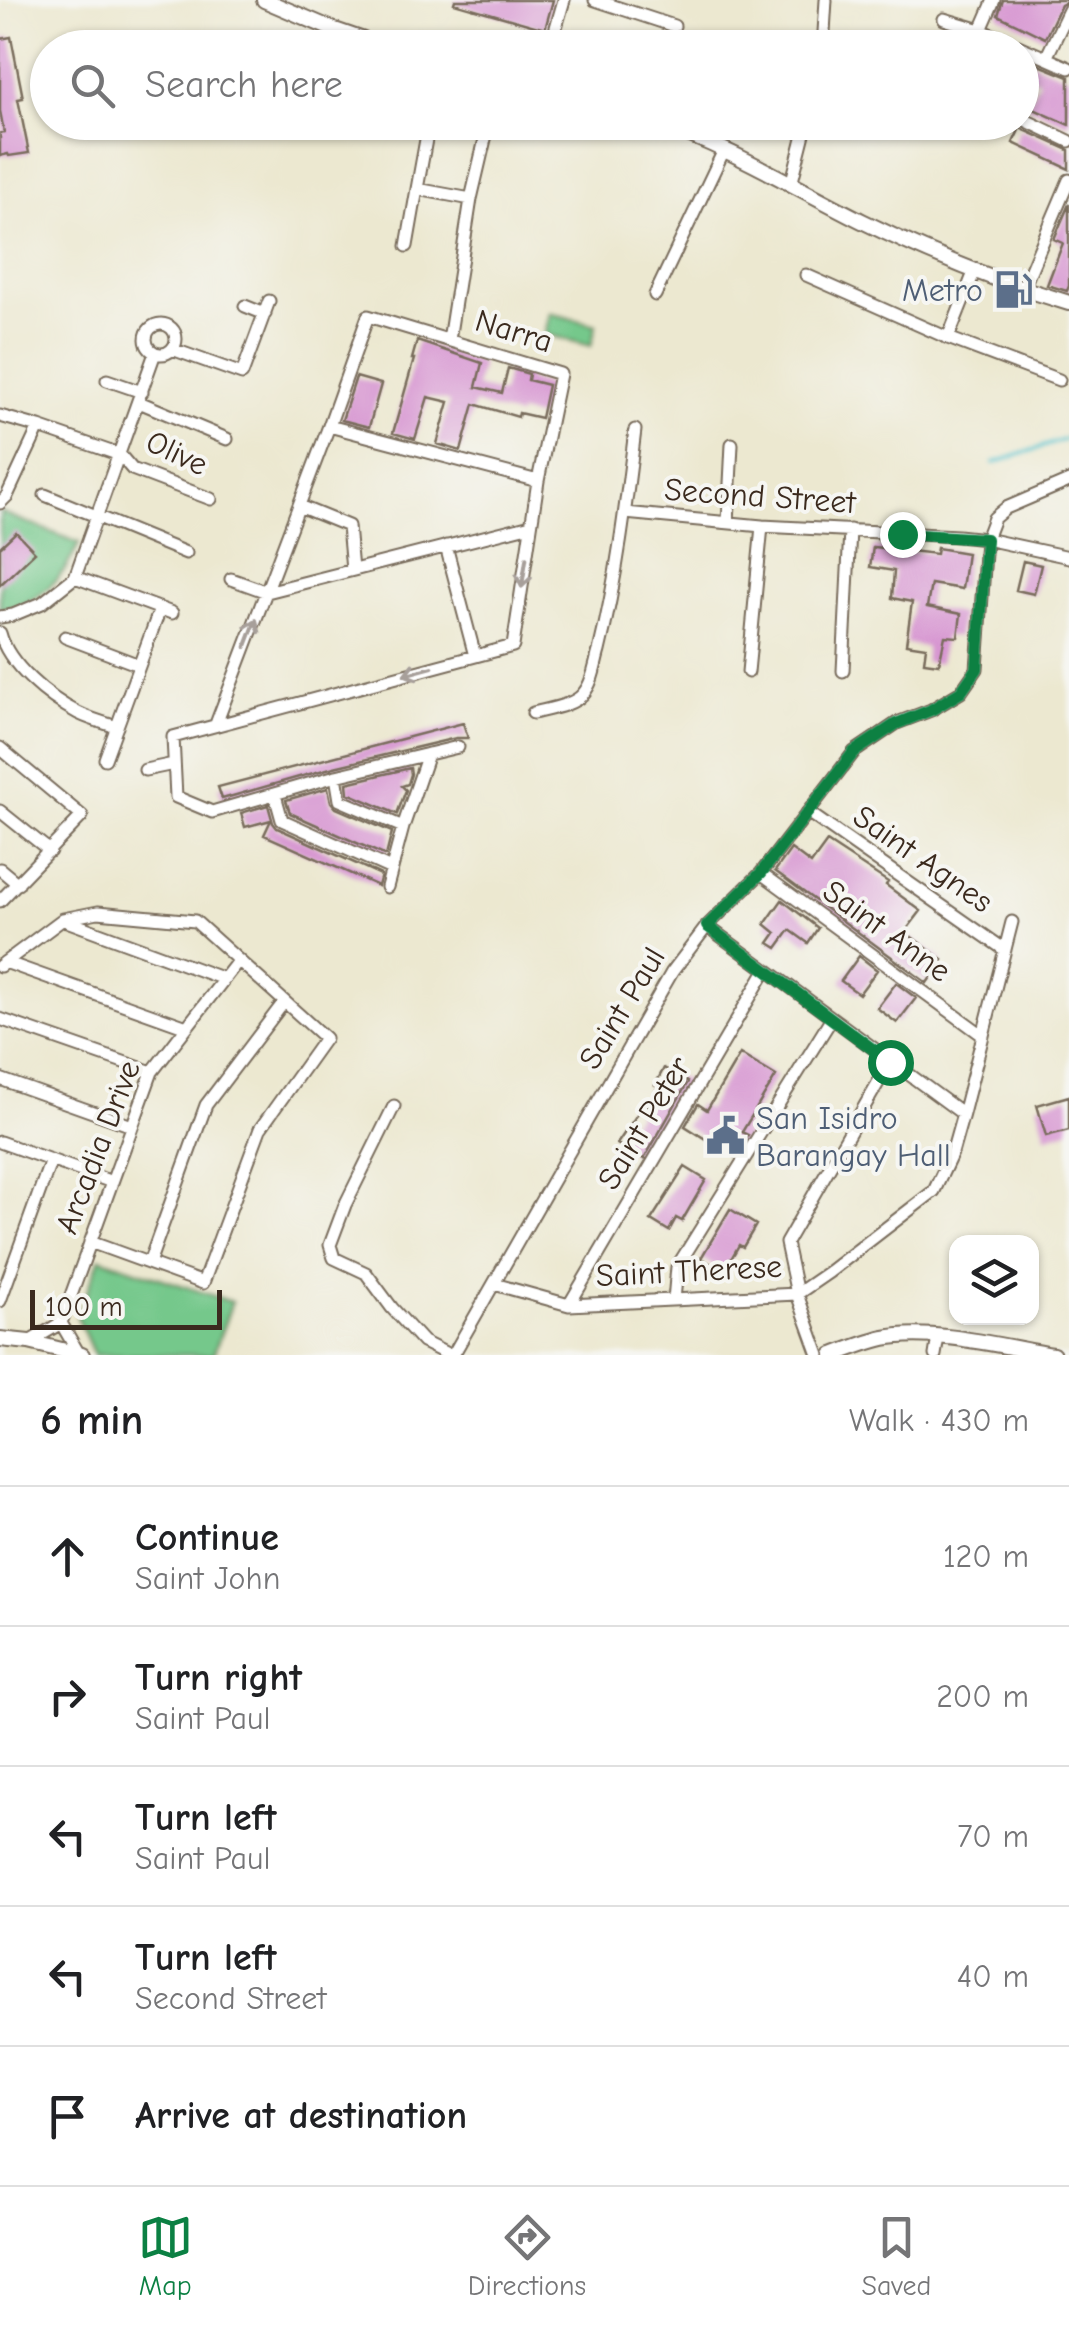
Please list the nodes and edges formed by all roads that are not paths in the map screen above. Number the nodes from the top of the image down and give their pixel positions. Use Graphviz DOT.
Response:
graph roads {
  1 [pos="264,0"];
  2 [pos="564,0"];
  3 [pos="595,0"];
  4 [pos="826,0"];
  5 [pos="994,0"];
  6 [pos="1069,10"];
  7 [pos="944,19"];
  8 [pos="674,26"];
  9 [pos="335,30"];
  10 [pos="555,30"];
  11 [pos="824,30"];
  12 [pos="981,30"];
  13 [pos="1039,55"];
  14 [pos="1046,58"];
  15 [pos="1069,68"];
  16 [pos="1039,127"];
  17 [pos="425,140"];
  18 [pos="485,140"];
  19 [pos="699,140"];
  20 [pos="802,140"];
  21 [pos="1069,141"];
  22 [pos="724,150"];
  23 [pos="1069,180"];
  24 [pos="791,185"];
  25 [pos="417,189"];
  26 [pos="471,198"];
  27 [pos="407,246"];
  28 [pos="975,270"];
  29 [pos="806,275"];
  30 [pos="1023,288"];
  31 [pos="655,295"];
  32 [pos="1069,304"];
  33 [pos="246,306"];
  34 [pos="948,338"];
  35 [pos="449,340"];
  36 [pos="172,349"];
  37 [pos="155,353"];
  38 [pos="107,380"];
  39 [pos="1059,380"];
  40 [pos="140,398"];
  41 [pos="0,416"];
  42 [pos="329,426"];
  43 [pos="39,427"];
  44 [pos="634,430"];
  45 [pos="227,439"];
  46 [pos="732,444"];
  47 [pos="120,456"];
  48 [pos="538,481"];
  49 [pos="1069,481"];
  50 [pos="45,496"];
  51 [pos="211,498"];
  52 [pos="0,503"];
  53 [pos="299,506"];
  54 [pos="625,513"];
  55 [pos="97,516"];
  56 [pos="728,523"];
  57 [pos="531,524"];
  58 [pos="762,526"];
  59 [pos="850,530"];
  60 [pos="986,539"];
  61 [pos="446,546"];
  62 [pos="186,553"];
  63 [pos="1069,557"];
  64 [pos="352,570"];
  65 [pos="75,577"];
  66 [pos="231,579"];
  67 [pos="266,592"];
  68 [pos="0,617"];
  69 [pos="0,633"];
  70 [pos="65,637"];
  71 [pos="475,656"];
  72 [pos="139,666"];
  73 [pos="748,672"];
  74 [pos="843,672"];
  75 [pos="534,714"];
  76 [pos="216,724"];
  77 [pos="117,727"];
  78 [pos="458,746"];
  79 [pos="0,748"];
  80 [pos="428,754"];
  81 [pos="105,759"];
  82 [pos="174,764"];
  83 [pos="144,770"];
  84 [pos="336,776"];
  85 [pos="275,795"];
  86 [pos="0,810"];
  87 [pos="809,813"];
  88 [pos="403,827"];
  89 [pos="50,851"];
  90 [pos="0,869"];
  91 [pos="391,869"];
  92 [pos="761,873"];
  93 [pos="18,884"];
  94 [pos="386,888"];
  95 [pos="0,901"];
  96 [pos="63,920"];
  97 [pos="1012,922"];
  98 [pos="707,926"];
  99 [pos="1005,950"];
  100 [pos="238,961"];
  101 [pos="2,964"];
  102 [pos="766,970"];
  103 [pos="224,979"];
  104 [pos="284,1002"];
  105 [pos="0,1018"];
  106 [pos="832,1018"];
  107 [pos="186,1027"];
  108 [pos="982,1034"];
  109 [pos="890,1062"];
  110 [pos="152,1072"];
  111 [pos="0,1079"];
  112 [pos="394,1106"];
  113 [pos="963,1114"];
  114 [pos="132,1126"];
  115 [pos="0,1142"];
  116 [pos="52,1160"];
  117 [pos="112,1182"];
  118 [pos="90,1242"];
  119 [pos="148,1263"];
  120 [pos="494,1284"];
  121 [pos="797,1294"];
  122 [pos="674,1300"];
  123 [pos="1,1301"];
  124 [pos="568,1305"];
  125 [pos="62,1319"];
  126 [pos="938,1337"];
  127 [pos="0,1339"];
  128 [pos="28,1342"];
  129 [pos="81,1355"];
  130 [pos="451,1355"];
  131 [pos="818,1355"];
  132 [pos="832,1355"];
  133 [pos="935,1355"];
  134 [pos="1054,1355"];
  1 -- 9 [label="street"];
  2 -- 10 [label="street"];
  3 -- 8 [label="street"];
  4 -- 11 [label="street"];
  5 -- 12 [label="street"];
  6 -- 14 [label="street"];
  7 -- 12 [label="street"];
  13 -- 14 [label="street"];
  14 -- 15 [label="street"];
  16 -- 21 [label="street"];
  17 -- 25 [label="street"];
  18 -- 26 [label="street"];
  19 -- 22 [label="street"];
  20 -- 24 [label="street"];
  22 -- 24 [label="street"];
  22 -- 31 [label="street"];
  23 -- 30 [label="street"];
  24 -- 28 [label="street"];
  25 -- 26 [label="street"];
  25 -- 27 [label="street"];
  26 -- 35 [label="street"];
  28 -- 30 [label="street"];
  28 -- 34 [label="street"];
  29 -- 34 [label="street"];
  30 -- 32 [label="street"];
  33 -- 36 [label="street"];
  34 -- 39 [label="street"];
  35 -- 42 [label="street, Narra"];
  35 -- 48 [label="street, Narra"];
  36 -- 37 [label="street"];
  36 -- 37 [label="street"];
  37 -- 40 [label="street"];
  38 -- 40 [label="street"];
  40 -- 45 [label="street"];
  40 -- 47 [label="street"];
  41 -- 43 [label="street, Olive"];
  42 -- 48 [label="street"];
  42 -- 53 [label="street, Narra"];
  43 -- 47 [label="street, Olive"];
  43 -- 52 [label="street"];
  44 -- 54 [label="street"];
  46 -- 56 [label="street"];
  47 -- 51 [label="street, Olive"];
  47 -- 55 [label="street"];
  48 -- 57 [label="street, Narra"];
  49 -- 60 [label="street"];
  50 -- 55 [label="street"];
  53 -- 64 [label="street"];
  53 -- 67 [label="street, Narra"];
  54 -- 56 [label="street, Second Street"];
  54 -- 75 [label="street"];
  55 -- 62 [label="street"];
  55 -- 65 [label="street"];
  56 -- 58 [label="street, Second Street"];
  57 -- 61 [label="street"];
  57 -- 71 [label="street, Narra, one-way"];
  58 -- 59 [label="street, Second Street"];
  58 -- 73 [label="street"];
  59 -- 60 [label="street, Second Street"];
  59 -- 74 [label="street"];
  60 -- 63 [label="street, Second Street"];
  60 -- 87 [label="street, Saint Paul"];
  61 -- 64 [label="street"];
  61 -- 71 [label="street"];
  64 -- 67 [label="street"];
  65 -- 68 [label="street"];
  65 -- 72 [label="street"];
  66 -- 67 [label="street"];
  76 -- 67 [label="street, Narra, one-way"];
  69 -- 77 [label="street"];
  70 -- 72 [label="street"];
  71 -- 76 [label="street, Narra, one-way"];
  72 -- 77 [label="street"];
  76 -- 82 [label="street"];
  77 -- 81 [label="street"];
  78 -- 80 [label="street"];
  79 -- 89 [label="street"];
  80 -- 84 [label="street"];
  80 -- 88 [label="street"];
  82 -- 83 [label="street"];
  82 -- 85 [label="street"];
  84 -- 85 [label="street"];
  84 -- 88 [label="street"];
  85 -- 91 [label="street"];
  86 -- 89 [label="street"];
  87 -- 92 [label="street, Saint Paul"];
  87 -- 99 [label="street, Saint Agnes"];
  88 -- 91 [label="street"];
  89 -- 93 [label="street"];
  90 -- 93 [label="street"];
  91 -- 94 [label="street"];
  92 -- 98 [label="street, Saint Paul"];
  92 -- 108 [label="street, Saint Anne"];
  93 -- 95 [label="street"];
  96 -- 100 [label="street"];
  96 -- 101 [label="street"];
  96 -- 103 [label="street"];
  97 -- 99 [label="street, Saint Therese"];
  98 -- 102 [label="street"];
  98 -- 120 [label="street, Saint Paul"];
  99 -- 108 [label="street, Saint Therese"];
  100 -- 103 [label="street, Arcadia Drive"];
  100 -- 104 [label="street"];
  101 -- 107 [label="street"];
  102 -- 106 [label="street"];
  102 -- 124 [label="street, Saint Peter"];
  103 -- 107 [label="street, Arcadia Drive"];
  104 -- 119 [label="street"];
  104 -- 119 [label="street"];
  105 -- 110 [label="street"];
  106 -- 109 [label="street"];
  106 -- 122 [label="street"];
  107 -- 110 [label="street, Arcadia Drive"];
  108 -- 113 [label="street, Saint Therese"];
  109 -- 113 [label="street"];
  109 -- 121 [label="street"];
  110 -- 114 [label="street, Arcadia Drive"];
  111 -- 114 [label="street"];
  112 -- 130 [label="street"];
  113 -- 121 [label="street, Saint Therese"];
  114 -- 117 [label="street, Arcadia Drive"];
  115 -- 116 [label="street"];
  116 -- 117 [label="street"];
  116 -- 123 [label="street"];
  117 -- 118 [label="street, Arcadia Drive"];
  118 -- 119 [label="street"];
  118 -- 125 [label="street, Arcadia Drive"];
  120 -- 124 [label="street, Saint Therese"];
  120 -- 130 [label="street, Saint Paul"];
  121 -- 122 [label="street, Saint Therese"];
  121 -- 131 [label="street"];
  122 -- 124 [label="street, Saint Therese"];
  125 -- 128 [label="street"];
  125 -- 129 [label="street"];
  126 -- 132 [label="street"];
  126 -- 133 [label="street"];
  126 -- 134 [label="street"];
  127 -- 128 [label="street"];
  128 -- 129 [label="street"];
}
